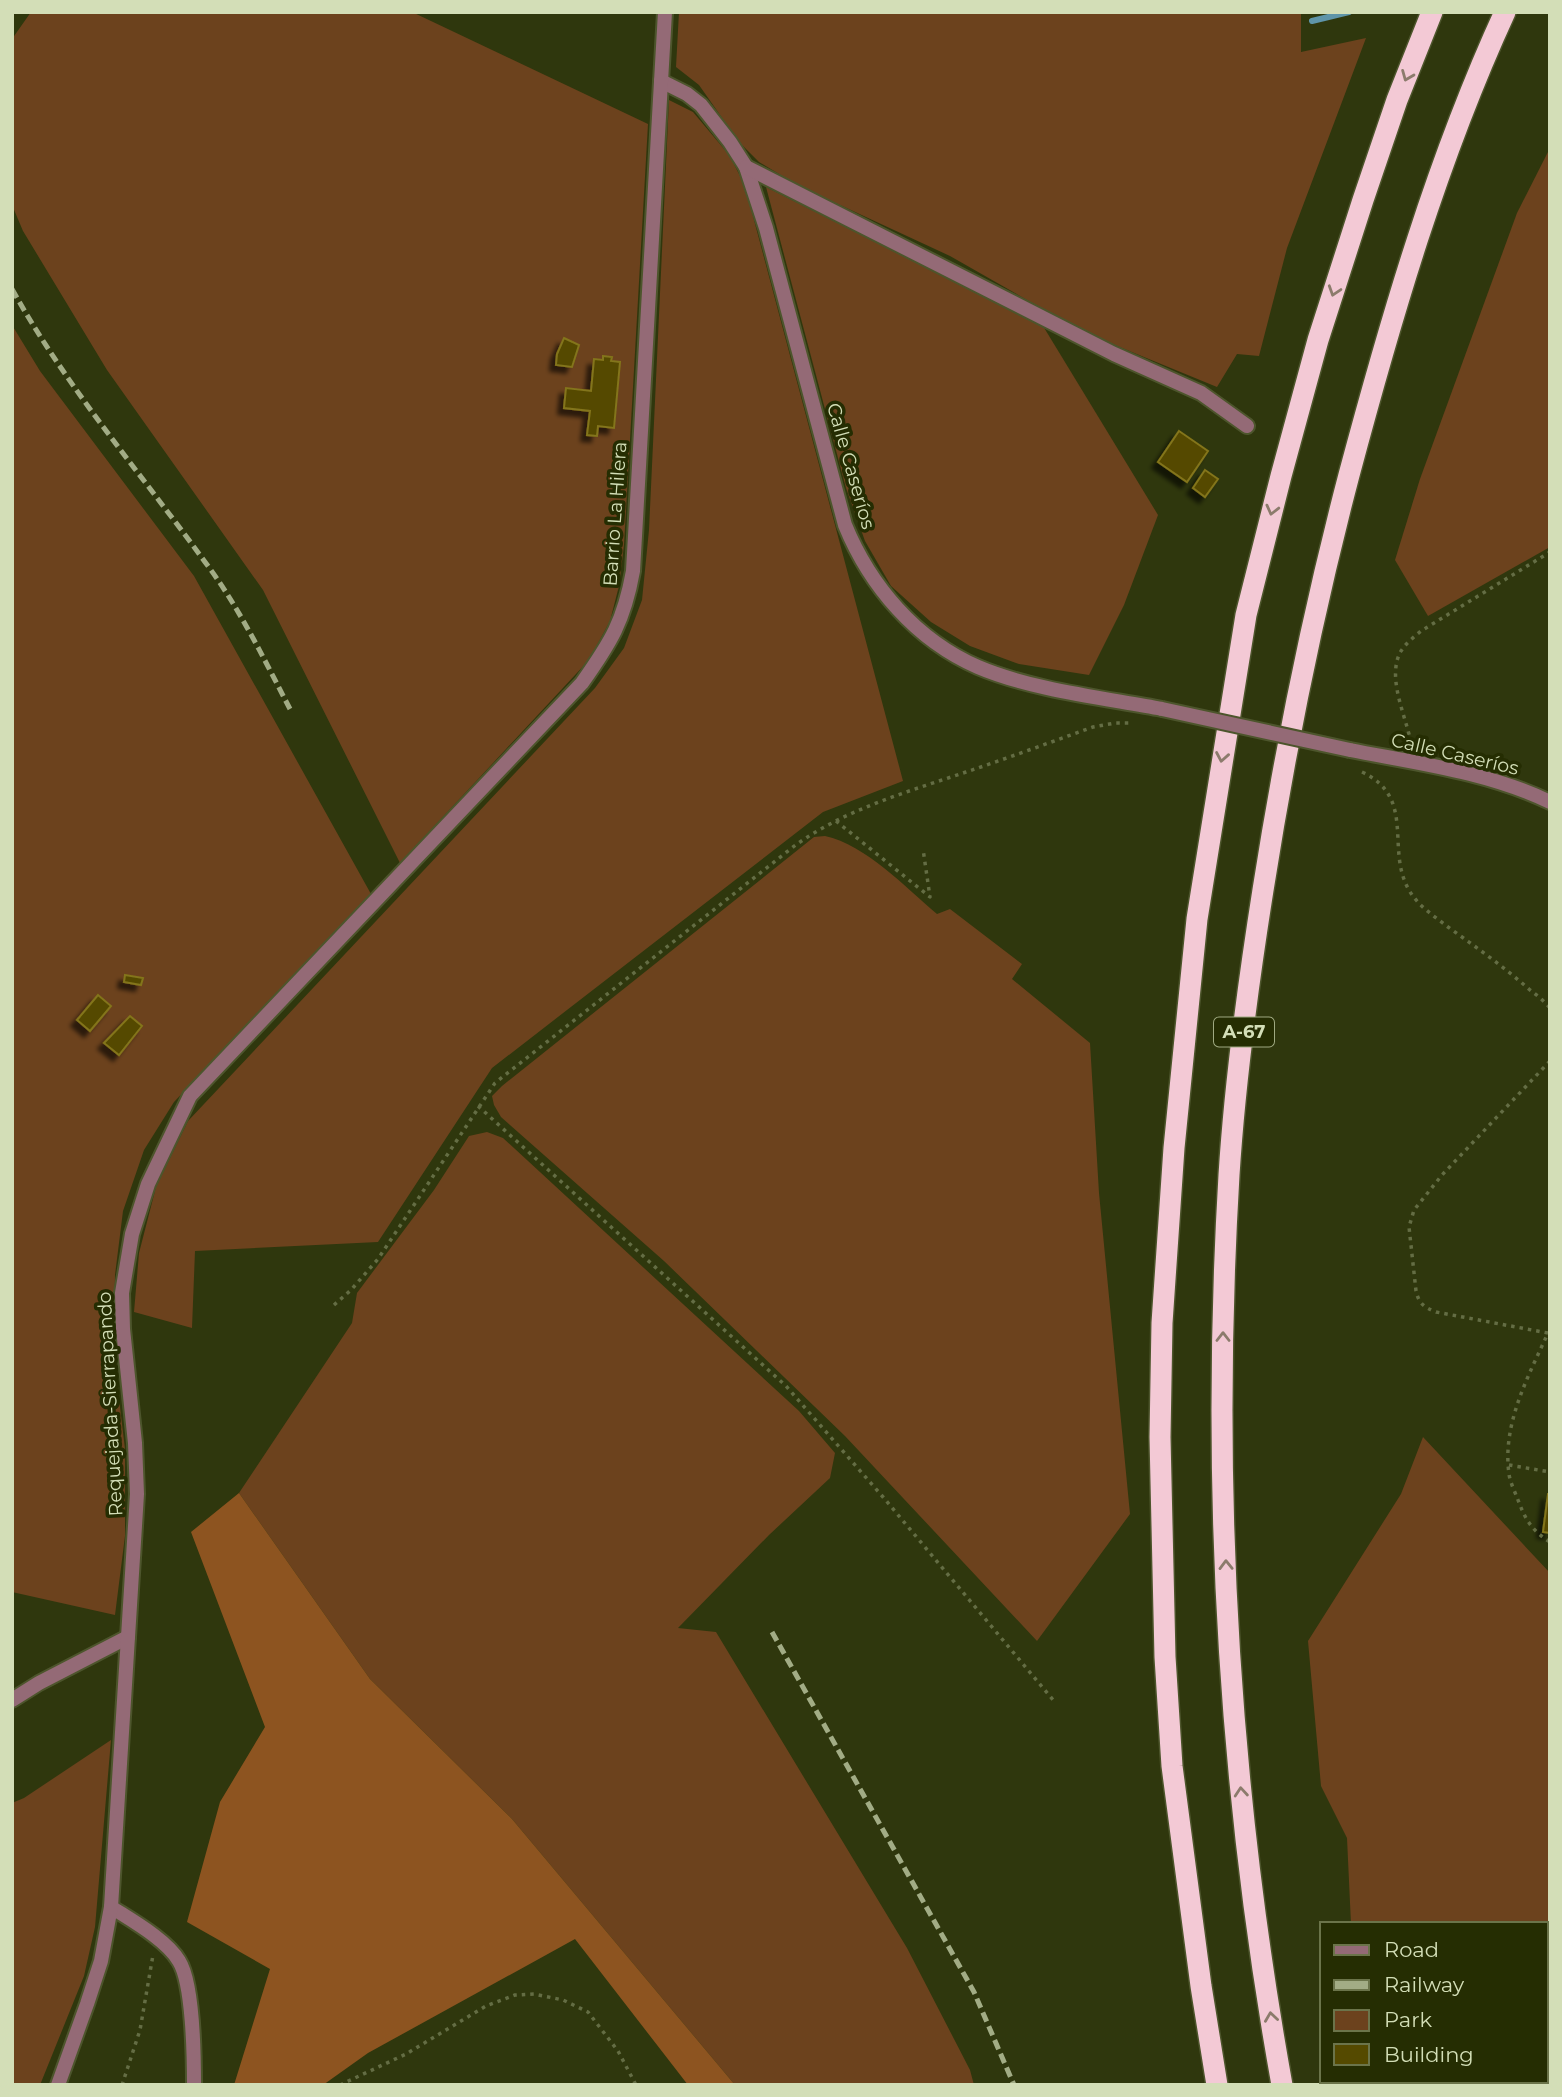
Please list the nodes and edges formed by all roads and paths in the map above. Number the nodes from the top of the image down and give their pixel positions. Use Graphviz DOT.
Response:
graph roads {
  1 [pos="664,12"];
  2 [pos="1432,12"];
  3 [pos="1505,12"];
  4 [pos="661,81"];
  5 [pos="746,167"];
  6 [pos="1247,426"];
  7 [pos="1550,552"];
  8 [pos="1132,723"];
  9 [pos="1413,763"];
  10 [pos="1354,769"];
  11 [pos="1550,802"];
  12 [pos="836,821"];
  13 [pos="923,849"];
  14 [pos="360,919"];
  15 [pos="1550,1008"];
  16 [pos="1550,1061"];
  17 [pos="478,1106"];
  18 [pos="334,1305"];
  19 [pos="1509,1465"];
  20 [pos="1550,1472"];
  21 [pos="1550,1542"];
  22 [pos="128,1637"];
  23 [pos="12,1700"];
  24 [pos="1054,1701"];
  25 [pos="111,1907"];
  26 [pos="156,1939"];
  27 [pos="58,2085"];
  28 [pos="122,2085"];
  29 [pos="194,2085"];
  30 [pos="340,2085"];
  31 [pos="636,2085"];
  32 [pos="1217,2085"];
  33 [pos="1282,2085"];
  1 -- 4 [label="street, Barrio La Hilera"];
  2 -- 32 [label="highway, A-67, one-way"];
  33 -- 3 [label="highway, A-67, one-way"];
  4 -- 5 [label="street, Calle Caseríos"];
  4 -- 14 [label="street, Barrio La Hilera"];
  5 -- 6 [label="street, Calle Caseríos"];
  5 -- 9 [label="street, Calle Caseríos, bridge"];
  7 -- 9 [label="path"];
  8 -- 12 [label="path"];
  9 -- 11 [label="street, Calle Caseríos"];
  10 -- 15 [label="path"];
  12 -- 13 [label="path"];
  12 -- 17 [label="path"];
  14 -- 22 [label="street, Requejada-Sierrapando"];
  16 -- 19 [label="path"];
  17 -- 18 [label="path"];
  17 -- 24 [label="path"];
  19 -- 20 [label="path"];
  19 -- 21 [label="path"];
  22 -- 23 [label="street"];
  22 -- 25 [label="street, Requejada-Sierrapando"];
  25 -- 26 [label="street"];
  25 -- 27 [label="street, Requejada-Sierrapando"];
  26 -- 28 [label="path"];
  26 -- 29 [label="street"];
  30 -- 31 [label="path"];
}
